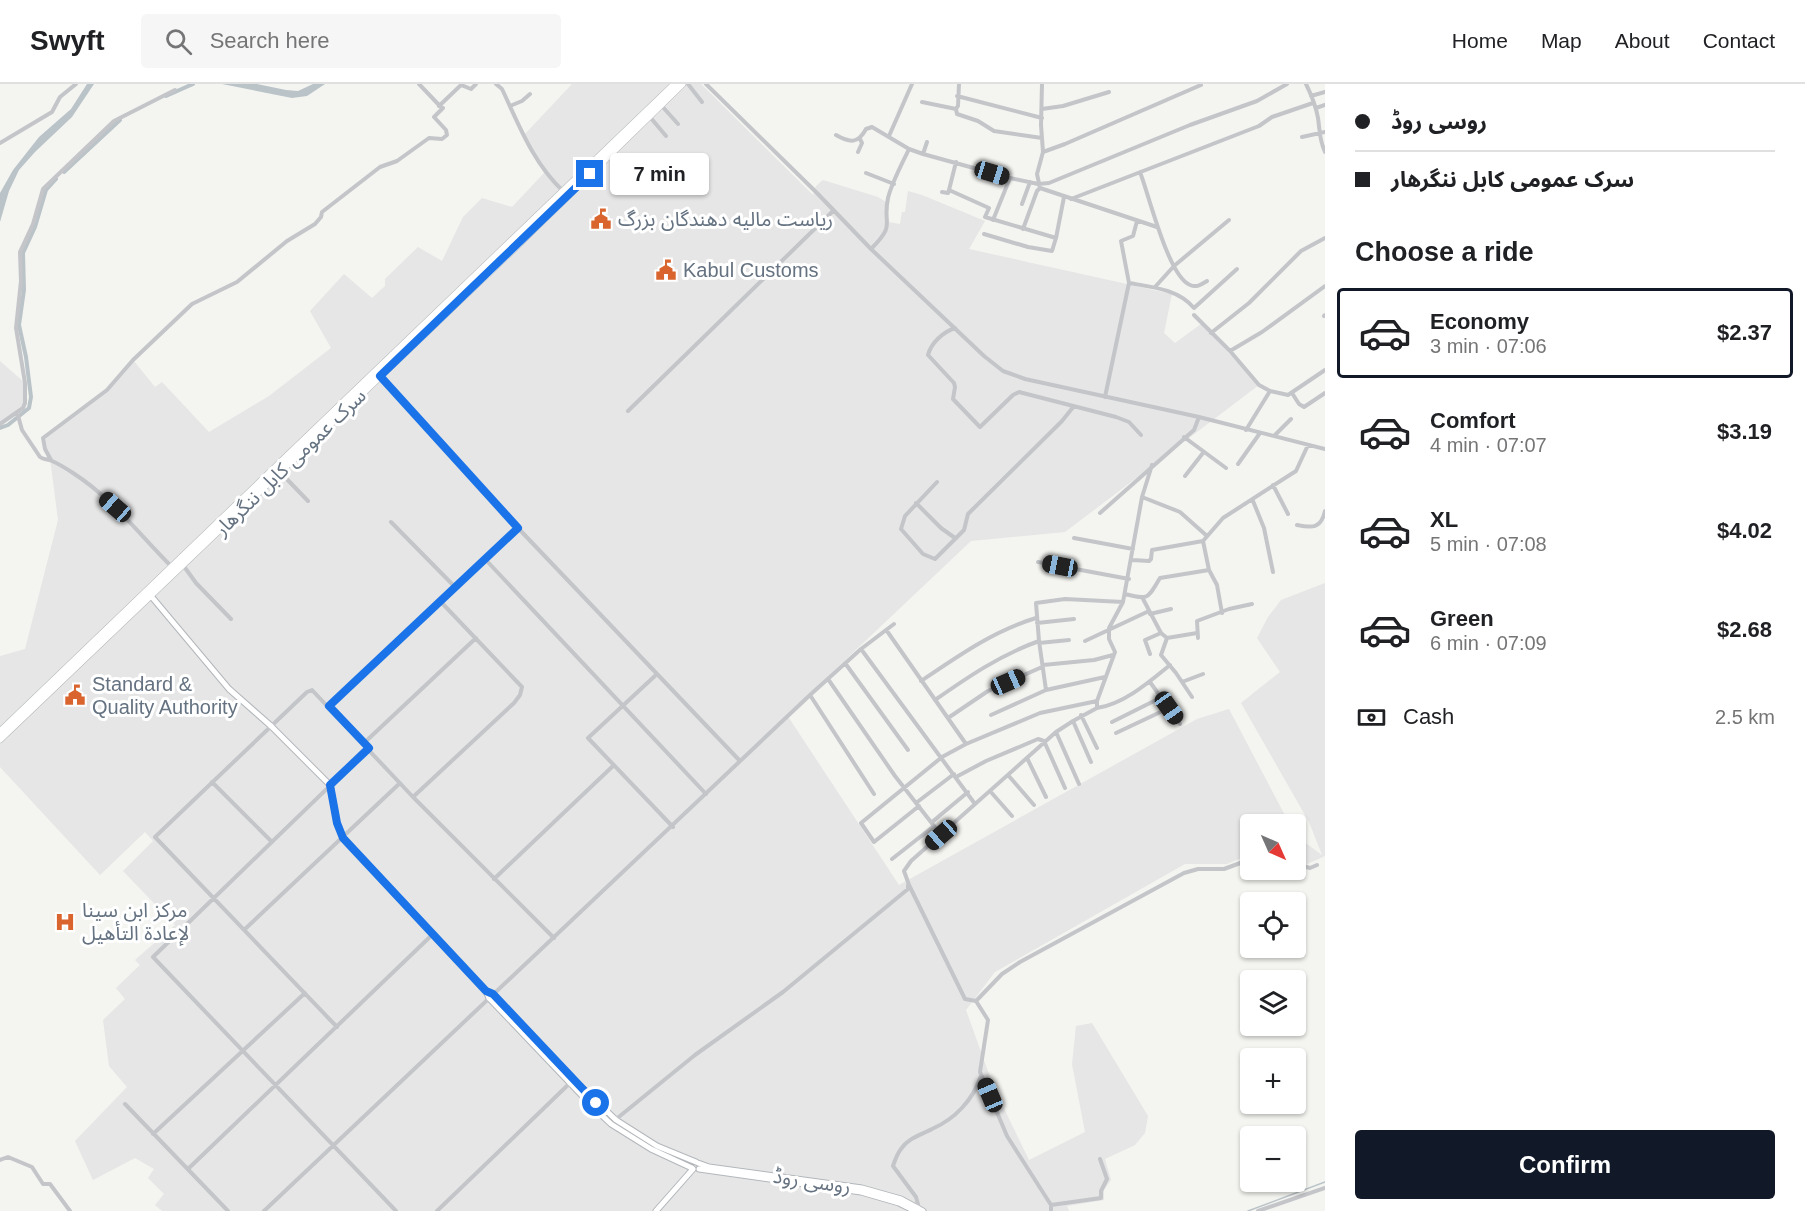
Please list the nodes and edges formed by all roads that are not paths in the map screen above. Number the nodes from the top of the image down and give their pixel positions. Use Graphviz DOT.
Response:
graph roads {
  1 [pos="76,84"];
  2 [pos="419,84"];
  3 [pos="476,84"];
  4 [pos="496,84"];
  5 [pos="675,84"];
  6 [pos="682,84"];
  7 [pos="688,84"];
  8 [pos="706,84"];
  9 [pos="912,84"];
  10 [pos="959,84"];
  11 [pos="1043,84"];
  12 [pos="1287,84"];
  13 [pos="1313,84"];
  14 [pos="1201,85"];
  15 [pos="1307,85"];
  16 [pos="175,90"];
  17 [pos="1109,92"];
  18 [pos="1325,92"];
  19 [pos="530,94"];
  20 [pos="957,96"];
  21 [pos="1311,96"];
  22 [pos="702,102"];
  23 [pos="922,102"];
  24 [pos="1313,103"];
  25 [pos="661,105"];
  26 [pos="1325,105"];
  27 [pos="439,106"];
  28 [pos="510,106"];
  29 [pos="1316,108"];
  30 [pos="956,109"];
  31 [pos="1042,109"];
  32 [pos="649,116"];
  33 [pos="1041,118"];
  34 [pos="678,124"];
  35 [pos="1325,132"];
  36 [pos="1318,134"];
  37 [pos="836,135"];
  38 [pos="666,136"];
  39 [pos="889,136"];
  40 [pos="1302,137"];
  41 [pos="1042,138"];
  42 [pos="860,139"];
  43 [pos="927,142"];
  44 [pos="0,143"];
  45 [pos="909,149"];
  46 [pos="858,152"];
  47 [pos="1043,152"];
  48 [pos="1325,152"];
  49 [pos="923,154"];
  50 [pos="956,162"];
  51 [pos="1140,172"];
  52 [pos="866,173"];
  53 [pos="1010,178"];
  54 [pos="1030,182"];
  55 [pos="894,184"];
  56 [pos="1039,186"];
  57 [pos="949,190"];
  58 [pos="563,191"];
  59 [pos="942,192"];
  60 [pos="1064,197"];
  61 [pos="1071,199"];
  62 [pos="1022,204"];
  63 [pos="833,212"];
  64 [pos="993,220"];
  65 [pos="1229,220"];
  66 [pos="1137,221"];
  67 [pos="1157,227"];
  68 [pos="1023,229"];
  69 [pos="984,234"];
  70 [pos="1056,238"];
  71 [pos="1325,238"];
  72 [pos="871,249"];
  73 [pos="1174,266"];
  74 [pos="1237,269"];
  75 [pos="1208,281"];
  76 [pos="1129,283"];
  77 [pos="1325,286"];
  78 [pos="1155,287"];
  79 [pos="1194,315"];
  80 [pos="955,328"];
  81 [pos="1211,333"];
  82 [pos="1230,351"];
  83 [pos="1325,370"];
  84 [pos="378,373"];
  85 [pos="1270,391"];
  86 [pos="1292,393"];
  87 [pos="1325,393"];
  88 [pos="1104,397"];
  89 [pos="1074,406"];
  90 [pos="627,411"];
  91 [pos="17,412"];
  92 [pos="1198,417"];
  93 [pos="1291,419"];
  94 [pos="0,423"];
  95 [pos="1246,430"];
  96 [pos="1260,433"];
  97 [pos="1141,435"];
  98 [pos="1274,436"];
  99 [pos="1184,437"];
  100 [pos="1308,445"];
  101 [pos="1325,450"];
  102 [pos="1203,453"];
  103 [pos="48,460"];
  104 [pos="1238,464"];
  105 [pos="1152,465"];
  106 [pos="1226,468"];
  107 [pos="279,472"];
  108 [pos="1185,476"];
  109 [pos="937,482"];
  110 [pos="1273,484"];
  111 [pos="1142,497"];
  112 [pos="309,501"];
  113 [pos="1253,501"];
  114 [pos="916,503"];
  115 [pos="238,506"];
  116 [pos="1325,512"];
  117 [pos="1100,513"];
  118 [pos="1288,514"];
  119 [pos="391,522"];
  120 [pos="1297,525"];
  121 [pos="518,528"];
  122 [pos="1207,536"];
  123 [pos="1074,538"];
  124 [pos="956,539"];
  125 [pos="1203,541"];
  126 [pos="1133,549"];
  127 [pos="484,558"];
  128 [pos="1132,560"];
  129 [pos="1038,562"];
  130 [pos="183,565"];
  131 [pos="172,567"];
  132 [pos="1209,570"];
  133 [pos="1274,572"];
  134 [pos="1128,579"];
  135 [pos="455,587"];
  136 [pos="1125,594"];
  137 [pos="151,596"];
  138 [pos="1142,597"];
  139 [pos="440,601"];
  140 [pos="1123,602"];
  141 [pos="1252,604"];
  142 [pos="1171,609"];
  143 [pos="1149,612"];
  144 [pos="1222,613"];
  145 [pos="231,618"];
  146 [pos="1074,619"];
  147 [pos="1037,620"];
  148 [pos="894,624"];
  149 [pos="1109,628"];
  150 [pos="887,631"];
  151 [pos="1161,633"];
  152 [pos="476,638"];
  153 [pos="1167,638"];
  154 [pos="1069,640"];
  155 [pos="1085,641"];
  156 [pos="1039,642"];
  157 [pos="861,649"];
  158 [pos="1114,654"];
  159 [pos="1150,654"];
  160 [pos="845,663"];
  161 [pos="1170,665"];
  162 [pos="1042,666"];
  163 [pos="657,674"];
  164 [pos="1203,674"];
  165 [pos="1105,677"];
  166 [pos="828,679"];
  167 [pos="921,681"];
  168 [pos="1150,682"];
  169 [pos="1182,682"];
  170 [pos="1046,690"];
  171 [pos="810,695"];
  172 [pos="1162,697"];
  173 [pos="1192,697"];
  174 [pos="935,700"];
  175 [pos="1097,701"];
  176 [pos="329,706"];
  177 [pos="622,706"];
  178 [pos="1097,708"];
  179 [pos="1169,708"];
  180 [pos="991,715"];
  181 [pos="1082,715"];
  182 [pos="948,718"];
  183 [pos="1073,721"];
  184 [pos="1112,722"];
  185 [pos="1180,724"];
  186 [pos="271,726"];
  187 [pos="0,732"];
  188 [pos="1056,732"];
  189 [pos="1116,733"];
  190 [pos="0,739"];
  191 [pos="363,743"];
  192 [pos="1044,743"];
  193 [pos="966,744"];
  194 [pos="369,748"];
  195 [pos="1097,748"];
  196 [pos="908,750"];
  197 [pos="942,757"];
  198 [pos="1027,758"];
  199 [pos="740,761"];
  200 [pos="1091,762"];
  201 [pos="614,765"];
  202 [pos="955,775"];
  203 [pos="1008,775"];
  204 [pos="212,782"];
  205 [pos="400,783"];
  206 [pos="1079,784"];
  207 [pos="330,785"];
  208 [pos="904,788"];
  209 [pos="1065,788"];
  210 [pos="990,791"];
  211 [pos="968,792"];
  212 [pos="706,794"];
  213 [pos="874,794"];
  214 [pos="413,797"];
  215 [pos="1046,797"];
  216 [pos="975,804"];
  217 [pos="918,805"];
  218 [pos="1034,805"];
  219 [pos="1012,816"];
  220 [pos="933,824"];
  221 [pos="673,827"];
  222 [pos="941,835"];
  223 [pos="343,838"];
  224 [pos="272,842"];
  225 [pos="892,859"];
  226 [pos="1240,863"];
  227 [pos="1317,865"];
  228 [pos="1306,867"];
  229 [pos="494,879"];
  230 [pos="909,885"];
  231 [pos="214,898"];
  232 [pos="244,930"];
  233 [pos="432,934"];
  234 [pos="554,938"];
  235 [pos="305,993"];
  236 [pos="491,996"];
  237 [pos="976,1001"];
  238 [pos="337,1027"];
  239 [pos="243,1050"];
  240 [pos="981,1075"];
  241 [pos="570,1083"];
  242 [pos="276,1086"];
  243 [pos="125,1104"];
  244 [pos="613,1122"];
  245 [pos="153,1134"];
  246 [pos="333,1145"];
  247 [pos="1100,1159"];
  248 [pos="0,1160"];
  249 [pos="696,1167"];
  250 [pos="188,1169"];
  251 [pos="1325,1188"];
  252 [pos="1051,1205"];
  253 [pos="919,1210"];
  254 [pos="70,1211"];
  255 [pos="228,1211"];
  256 [pos="264,1211"];
  257 [pos="396,1211"];
  258 [pos="437,1211"];
  259 [pos="656,1211"];
  260 [pos="1051,1211"];
  261 [pos="1258,1211"];
  1 -- 44 [label="street"];
  2 -- 27 [label="street"];
  3 -- 27 [label="street"];
  4 -- 28 [label="street"];
  5 -- 58 [label="highway, سرک عمومی کابل ننگرهار"];
  6 -- 25 [label="highway, سرک عمومی کابل ننگرهار"];
  7 -- 22 [label="street"];
  8 -- 63 [label="street"];
  9 -- 39 [label="street"];
  10 -- 20 [label="street"];
  11 -- 31 [label="street"];
  12 -- 56 [label="street"];
  13 -- 15 [label="street"];
  14 -- 47 [label="street"];
  15 -- 21 [label="street"];
  16 -- 91 [label="street"];
  17 -- 31 [label="street"];
  18 -- 21 [label="street"];
  19 -- 28 [label="street"];
  20 -- 30 [label="street"];
  20 -- 33 [label="street"];
  21 -- 24 [label="street"];
  23 -- 30 [label="street"];
  24 -- 29 [label="street"];
  24 -- 51 [label="street"];
  25 -- 32 [label="highway, سرک عمومی کابل ننگرهار"];
  25 -- 34 [label="street"];
  26 -- 29 [label="street"];
  27 -- 103 [label="street"];
  28 -- 58 [label="street"];
  29 -- 36 [label="street"];
  30 -- 41 [label="street"];
  31 -- 33 [label="street"];
  32 -- 38 [label="street"];
  32 -- 84 [label="highway, سرک عمومی کابل ننگرهار"];
  33 -- 41 [label="street"];
  35 -- 36 [label="street"];
  36 -- 40 [label="street"];
  36 -- 48 [label="street"];
  37 -- 42 [label="street"];
  39 -- 42 [label="street"];
  39 -- 45 [label="street"];
  41 -- 47 [label="street"];
  42 -- 46 [label="street"];
  43 -- 49 [label="street"];
  45 -- 49 [label="street"];
  45 -- 55 [label="street"];
  47 -- 56 [label="street"];
  49 -- 50 [label="street"];
  50 -- 53 [label="street"];
  50 -- 57 [label="street"];
  51 -- 61 [label="street"];
  51 -- 67 [label="street"];
  52 -- 55 [label="street"];
  53 -- 54 [label="street"];
  53 -- 64 [label="street"];
  54 -- 56 [label="street"];
  54 -- 62 [label="street"];
  55 -- 72 [label="street"];
  56 -- 60 [label="street"];
  56 -- 68 [label="street"];
  57 -- 59 [label="street"];
  57 -- 64 [label="street"];
  58 -- 84 [label="highway, سرک عمومی کابل ننگرهار"];
  60 -- 61 [label="street"];
  60 -- 70 [label="street"];
  61 -- 66 [label="street"];
  63 -- 72 [label="street"];
  63 -- 90 [label="street"];
  64 -- 68 [label="street"];
  65 -- 73 [label="street"];
  66 -- 67 [label="street"];
  66 -- 76 [label="street"];
  67 -- 73 [label="street"];
  68 -- 70 [label="street"];
  69 -- 70 [label="street"];
  71 -- 81 [label="street"];
  72 -- 80 [label="street"];
  73 -- 75 [label="street"];
  73 -- 78 [label="street"];
  74 -- 78 [label="street"];
  76 -- 78 [label="street"];
  76 -- 88 [label="street"];
  77 -- 82 [label="street"];
  79 -- 81 [label="street"];
  80 -- 88 [label="street"];
  80 -- 89 [label="street"];
  81 -- 82 [label="street"];
  82 -- 85 [label="street"];
  83 -- 86 [label="street"];
  84 -- 107 [label="highway, سرک عمومی کابل ننگرهار"];
  84 -- 115 [label="highway, سرک عمومی کابل ننگرهار"];
  84 -- 121 [label="street"];
  85 -- 86 [label="street"];
  85 -- 95 [label="street"];
  86 -- 87 [label="street"];
  88 -- 92 [label="street"];
  89 -- 97 [label="street"];
  89 -- 124 [label="street"];
  91 -- 94 [label="street"];
  91 -- 103 [label="street"];
  92 -- 95 [label="street"];
  92 -- 99 [label="street"];
  93 -- 98 [label="street"];
  95 -- 96 [label="street"];
  96 -- 98 [label="street"];
  96 -- 104 [label="street"];
  98 -- 100 [label="street"];
  99 -- 102 [label="street"];
  99 -- 105 [label="street"];
  100 -- 101 [label="street"];
  100 -- 110 [label="street"];
  102 -- 106 [label="street"];
  102 -- 108 [label="street"];
  103 -- 131 [label="street"];
  105 -- 111 [label="street"];
  105 -- 117 [label="street"];
  107 -- 112 [label="street"];
  107 -- 115 [label="highway, سرک عمومی کابل ننگرهار"];
  109 -- 114 [label="street"];
  110 -- 113 [label="street"];
  110 -- 118 [label="street"];
  111 -- 122 [label="street"];
  111 -- 126 [label="street"];
  113 -- 122 [label="street"];
  113 -- 133 [label="street"];
  114 -- 124 [label="street"];
  114 -- 124 [label="street"];
  115 -- 130 [label="highway, سرک عمومی کابل ننگرهار"];
  115 -- 131 [label="highway, سرک عمومی کابل ننگرهار"];
  116 -- 120 [label="street"];
  119 -- 135 [label="street"];
  121 -- 127 [label="street"];
  121 -- 163 [label="street"];
  122 -- 125 [label="street"];
  123 -- 126 [label="street"];
  125 -- 128 [label="street"];
  125 -- 132 [label="street"];
  126 -- 128 [label="street"];
  127 -- 135 [label="street"];
  127 -- 177 [label="street"];
  128 -- 134 [label="street"];
  129 -- 134 [label="street"];
  130 -- 137 [label="highway, سرک عمومی کابل ننگرهار"];
  130 -- 145 [label="street"];
  131 -- 187 [label="highway, سرک عمومی کابل ننگرهار"];
  132 -- 138 [label="street"];
  132 -- 144 [label="street"];
  134 -- 136 [label="street"];
  135 -- 139 [label="street"];
  136 -- 138 [label="street"];
  136 -- 140 [label="street"];
  137 -- 186 [label="main road"];
  137 -- 190 [label="highway, سرک عمومی کابل ننگرهار"];
  138 -- 143 [label="street"];
  139 -- 152 [label="street"];
  139 -- 176 [label="street"];
  140 -- 147 [label="street"];
  140 -- 149 [label="street"];
  141 -- 144 [label="street"];
  142 -- 143 [label="street"];
  143 -- 149 [label="street"];
  143 -- 151 [label="street"];
  144 -- 153 [label="street"];
  146 -- 147 [label="street"];
  147 -- 156 [label="street"];
  147 -- 167 [label="street"];
  148 -- 150 [label="street"];
  149 -- 155 [label="street"];
  149 -- 158 [label="street"];
  150 -- 157 [label="street"];
  150 -- 167 [label="street"];
  151 -- 153 [label="street"];
  151 -- 159 [label="street"];
  152 -- 191 [label="street"];
  152 -- 214 [label="street"];
  153 -- 161 [label="street"];
  154 -- 156 [label="street"];
  156 -- 162 [label="street"];
  156 -- 174 [label="street"];
  157 -- 160 [label="street"];
  157 -- 197 [label="street"];
  158 -- 162 [label="street"];
  158 -- 165 [label="street"];
  160 -- 166 [label="street"];
  160 -- 196 [label="street"];
  161 -- 168 [label="street"];
  161 -- 169 [label="street"];
  162 -- 170 [label="street"];
  162 -- 182 [label="street"];
  163 -- 177 [label="street"];
  163 -- 199 [label="street"];
  164 -- 169 [label="street"];
  165 -- 170 [label="street"];
  165 -- 175 [label="street"];
  166 -- 171 [label="street"];
  166 -- 208 [label="street"];
  167 -- 174 [label="street"];
  168 -- 172 [label="street"];
  168 -- 178 [label="street"];
  169 -- 173 [label="street"];
  170 -- 180 [label="street"];
  171 -- 199 [label="street"];
  171 -- 213 [label="street"];
  172 -- 179 [label="street"];
  172 -- 184 [label="street"];
  174 -- 182 [label="street"];
  175 -- 178 [label="street"];
  175 -- 193 [label="street"];
  176 -- 186 [label="street"];
  176 -- 191 [label="street"];
  177 -- 201 [label="street"];
  177 -- 212 [label="street"];
  178 -- 181 [label="street"];
  179 -- 185 [label="street"];
  179 -- 189 [label="street"];
  181 -- 183 [label="street"];
  181 -- 195 [label="street"];
  182 -- 193 [label="street"];
  183 -- 188 [label="street"];
  183 -- 200 [label="street"];
  186 -- 204 [label="street"];
  186 -- 207 [label="main road"];
  188 -- 192 [label="street"];
  188 -- 206 [label="street"];
  191 -- 194 [label="street"];
  192 -- 198 [label="street"];
  192 -- 202 [label="street"];
  192 -- 209 [label="street"];
  193 -- 197 [label="street"];
  194 -- 205 [label="street"];
  194 -- 207 [label="street"];
  197 -- 202 [label="street"];
  197 -- 208 [label="street"];
  198 -- 203 [label="street"];
  198 -- 215 [label="street"];
  199 -- 212 [label="street"];
  201 -- 221 [label="street"];
  201 -- 229 [label="street"];
  202 -- 211 [label="street"];
  202 -- 217 [label="street"];
  203 -- 210 [label="street"];
  203 -- 218 [label="street"];
  204 -- 224 [label="street"];
  204 -- 231 [label="street"];
  205 -- 214 [label="street"];
  205 -- 223 [label="street"];
  207 -- 223 [label="main road, روسی روڈ"];
  207 -- 224 [label="street"];
  208 -- 217 [label="street"];
  208 -- 217 [label="street"];
  210 -- 216 [label="street"];
  210 -- 219 [label="street"];
  211 -- 216 [label="street"];
  211 -- 220 [label="street"];
  212 -- 221 [label="street"];
  214 -- 229 [label="street"];
  216 -- 222 [label="street"];
  217 -- 220 [label="street"];
  220 -- 222 [label="street"];
  220 -- 225 [label="street"];
  221 -- 234 [label="street"];
  222 -- 230 [label="street"];
  223 -- 232 [label="street"];
  223 -- 233 [label="main road, روسی روڈ"];
  224 -- 231 [label="street"];
  226 -- 237 [label="street"];
  227 -- 228 [label="street"];
  229 -- 234 [label="street"];
  230 -- 237 [label="street"];
  230 -- 244 [label="street"];
  231 -- 232 [label="street"];
  231 -- 239 [label="street"];
  232 -- 235 [label="street"];
  233 -- 236 [label="main road, روسی روڈ"];
  233 -- 238 [label="street"];
  234 -- 236 [label="street"];
  235 -- 238 [label="street"];
  235 -- 239 [label="street"];
  236 -- 241 [label="main road, روسی روڈ"];
  236 -- 244 [label="main road, روسی روڈ"];
  236 -- 246 [label="street"];
  237 -- 240 [label="street"];
  238 -- 242 [label="street"];
  239 -- 242 [label="street"];
  239 -- 245 [label="street"];
  240 -- 252 [label="street"];
  240 -- 253 [label="street"];
  241 -- 244 [label="main road, روسی روڈ"];
  241 -- 258 [label="street"];
  242 -- 246 [label="street"];
  242 -- 250 [label="street"];
  243 -- 245 [label="street"];
  244 -- 249 [label="main road, روسی روڈ"];
  245 -- 250 [label="street"];
  246 -- 256 [label="street"];
  246 -- 257 [label="street"];
  247 -- 252 [label="street"];
  248 -- 254 [label="street"];
  249 -- 253 [label="main road, روسی روڈ"];
  249 -- 259 [label="main road"];
  250 -- 255 [label="street"];
  251 -- 261 [label="street"];
  252 -- 260 [label="street"];
}
